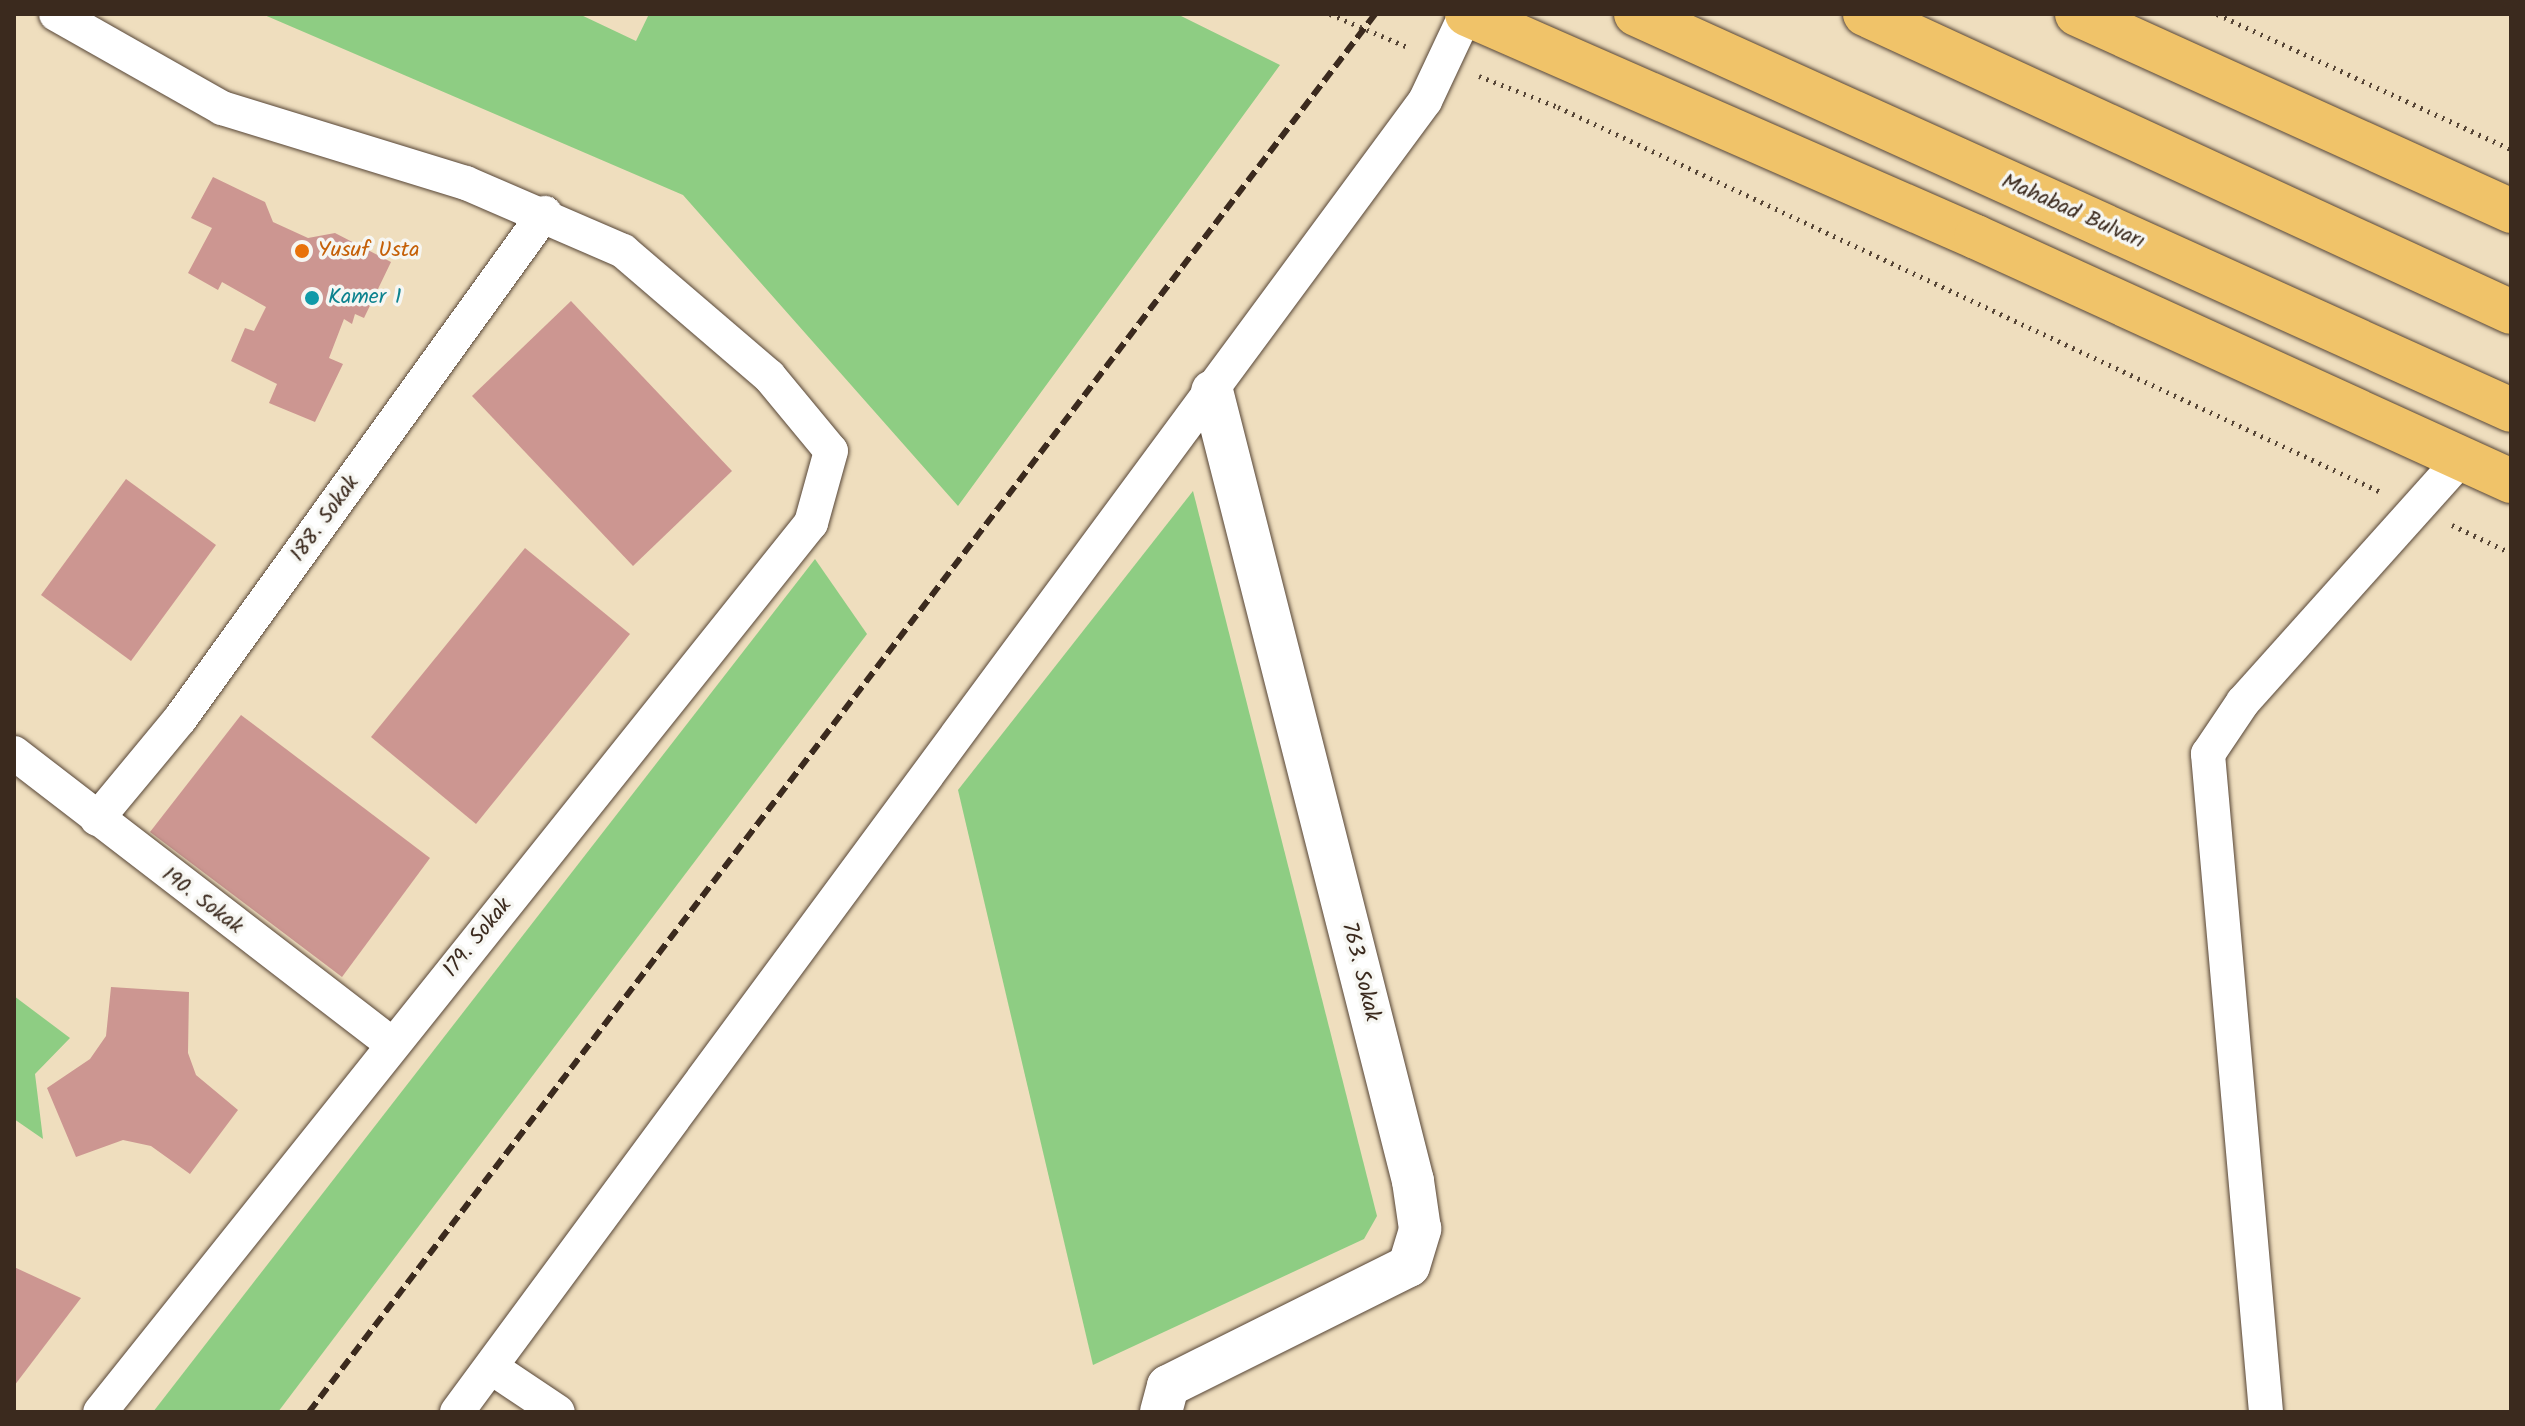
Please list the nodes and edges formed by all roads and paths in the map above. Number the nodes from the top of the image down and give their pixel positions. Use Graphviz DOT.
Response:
graph roads {
  1 [pos="56,14"];
  2 [pos="1330,14"];
  3 [pos="1466,14"];
  4 [pos="1636,14"];
  5 [pos="1865,14"];
  6 [pos="2077,14"];
  7 [pos="2217,14"];
  8 [pos="1443,62"];
  9 [pos="2511,149"];
  10 [pos="2511,211"];
  11 [pos="545,213"];
  12 [pos="2511,312"];
  13 [pos="1212,391"];
  14 [pos="2511,410"];
  15 [pos="2462,458"];
  16 [pos="2511,481"];
  17 [pos="2419,510"];
  18 [pos="2511,553"];
  19 [pos="14,753"];
  20 [pos="97,819"];
  21 [pos="393,1045"];
  22 [pos="492,1368"];
  23 [pos="100,1412"];
  24 [pos="457,1412"];
  25 [pos="558,1412"];
  26 [pos="1161,1412"];
  27 [pos="2266,1412"];
  1 -- 11 [label="street"];
  2 -- 8 [label="path"];
  3 -- 8 [label="street"];
  3 -- 15 [label="main road"];
  4 -- 14 [label="main road, Mahabad Bulvarı"];
  5 -- 12 [label="main road"];
  6 -- 10 [label="main road"];
  7 -- 9 [label="path"];
  8 -- 13 [label="street"];
  8 -- 17 [label="path"];
  11 -- 20 [label="street, 188. Sokak"];
  11 -- 21 [label="street, 179. Sokak"];
  13 -- 22 [label="street"];
  13 -- 26 [label="street, 763. Sokak"];
  15 -- 16 [label="main road"];
  15 -- 17 [label="street"];
  17 -- 18 [label="path"];
  17 -- 27 [label="street"];
  19 -- 20 [label="street, 190. Sokak"];
  20 -- 21 [label="street, 190. Sokak"];
  21 -- 23 [label="street, 179. Sokak"];
  22 -- 24 [label="street"];
  22 -- 25 [label="street"];
}
